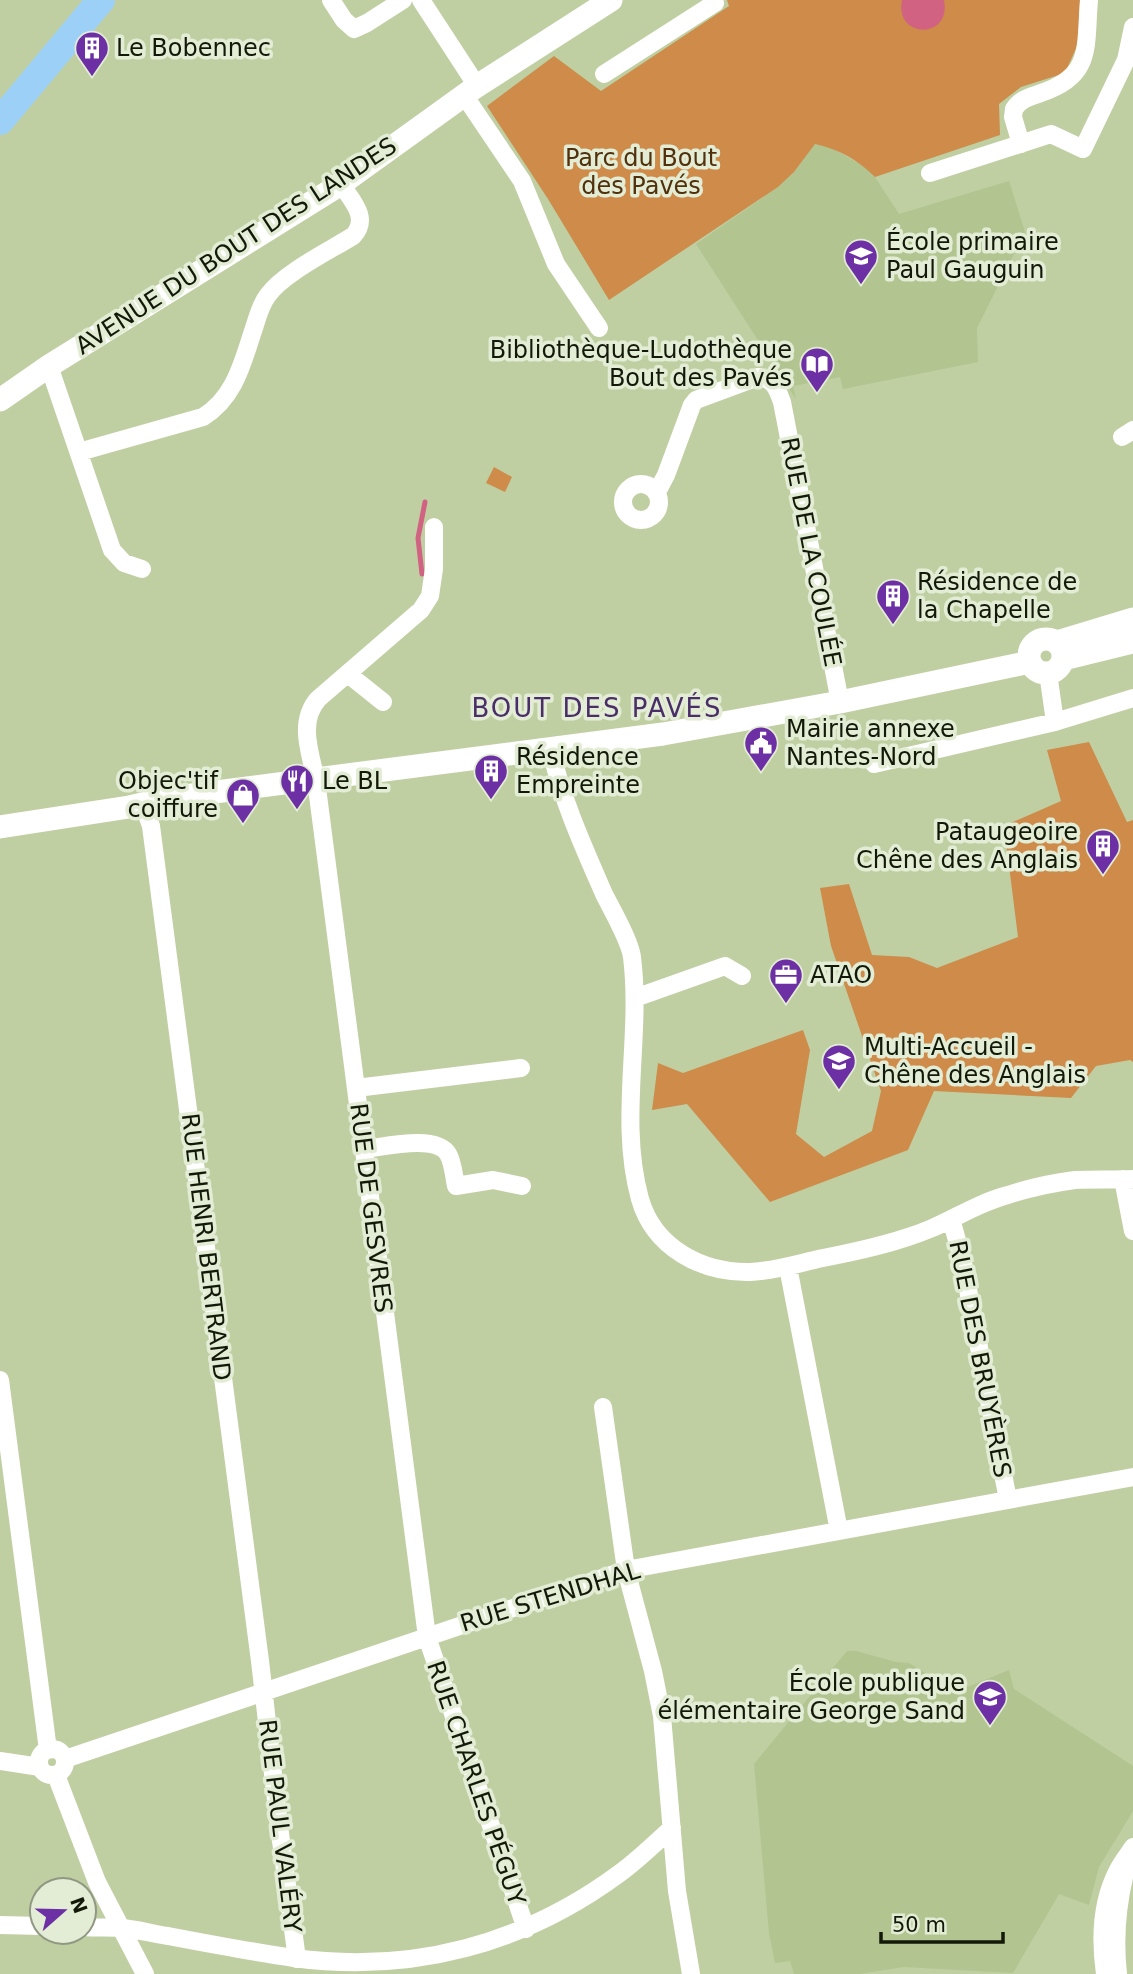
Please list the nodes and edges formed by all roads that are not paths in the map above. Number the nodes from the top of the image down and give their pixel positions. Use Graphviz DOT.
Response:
graph roads {
  1 [pos="79,0"];
  2 [pos="102,0"];
  3 [pos="331,0"];
  4 [pos="403,0"];
  5 [pos="421,0"];
  6 [pos="611,0"];
  7 [pos="714,0"];
  8 [pos="1089,0"];
  9 [pos="1133,34"];
  10 [pos="604,74"];
  11 [pos="470,90"];
  12 [pos="0,97"];
  13 [pos="0,121"];
  14 [pos="1021,144"];
  15 [pos="930,173"];
  16 [pos="341,184"];
  17 [pos="599,328"];
  18 [pos="49,366"];
  19 [pos="0,400"];
  20 [pos="79,452"];
  21 [pos="657,492"];
  22 [pos="434,527"];
  23 [pos="142,569"];
  24 [pos="1133,619"];
  25 [pos="1133,642"];
  26 [pos="1049,659"];
  27 [pos="348,674"];
  28 [pos="1133,698"];
  29 [pos="383,702"];
  30 [pos="840,702"];
  31 [pos="1055,722"];
  32 [pos="551,750"];
  33 [pos="874,764"];
  34 [pos="316,780"];
  35 [pos="143,804"];
  36 [pos="0,827"];
  37 [pos="742,976"];
  38 [pos="635,998"];
  39 [pos="521,1068"];
  40 [pos="356,1088"];
  41 [pos="364,1149"];
  42 [pos="1128,1179"];
  43 [pos="522,1186"];
  44 [pos="951,1219"];
  45 [pos="1133,1231"];
  46 [pos="788,1267"];
  47 [pos="0,1380"];
  48 [pos="603,1407"];
  49 [pos="1133,1476"];
  50 [pos="1008,1500"];
  51 [pos="839,1531"];
  52 [pos="626,1570"];
  53 [pos="426,1637"];
  54 [pos="263,1692"];
  55 [pos="48,1749"];
  56 [pos="65,1759"];
  57 [pos="0,1762"];
  58 [pos="40,1767"];
  59 [pos="56,1775"];
  60 [pos="672,1828"];
  61 [pos="1131,1850"];
  62 [pos="0,1925"];
  63 [pos="28,1926"];
  64 [pos="98,1927"];
  65 [pos="122,1928"];
  66 [pos="526,1929"];
  67 [pos="297,1959"];
  68 [pos="378,1969"];
  69 [pos="145,1974"];
  70 [pos="691,1974"];
  71 [pos="1105,1974"];
  72 [pos="1118,1974"];
  1 -- 12 [label="main road"];
  2 -- 13 [label="main road"];
  3 -- 4 [label="street"];
  5 -- 11 [label="street"];
  6 -- 11 [label="street, AVENUE DU BOUT DES LANDES"];
  7 -- 10 [label="street"];
  8 -- 14 [label="street"];
  9 -- 14 [label="street"];
  11 -- 16 [label="street, AVENUE DU BOUT DES LANDES"];
  11 -- 17 [label="street"];
  14 -- 15 [label="street"];
  16 -- 18 [label="street, AVENUE DU BOUT DES LANDES"];
  16 -- 20 [label="street"];
  18 -- 19 [label="street, AVENUE DU BOUT DES LANDES"];
  18 -- 20 [label="street"];
  20 -- 23 [label="street"];
  21 -- 30 [label="street, RUE DE LA COULÉE"];
  22 -- 27 [label="street, RUE DE GESVRES"];
  24 -- 26 [label="street"];
  25 -- 26 [label="street"];
  26 -- 30 [label="street"];
  26 -- 31 [label="street"];
  27 -- 29 [label="street"];
  27 -- 34 [label="street, RUE DE GESVRES"];
  28 -- 31 [label="street"];
  30 -- 32 [label="street"];
  31 -- 33 [label="street"];
  32 -- 34 [label="street"];
  32 -- 38 [label="street"];
  34 -- 35 [label="street"];
  34 -- 40 [label="street, RUE DE GESVRES"];
  35 -- 36 [label="street"];
  35 -- 54 [label="street, RUE HENRI BERTRAND"];
  37 -- 38 [label="street"];
  38 -- 46 [label="street"];
  39 -- 40 [label="street"];
  40 -- 41 [label="street, RUE DE GESVRES"];
  41 -- 43 [label="street"];
  41 -- 53 [label="street, RUE DE GESVRES"];
  42 -- 44 [label="street"];
  42 -- 45 [label="street"];
  44 -- 46 [label="street"];
  44 -- 50 [label="street, RUE DES BRUYÈRES"];
  46 -- 51 [label="street"];
  47 -- 55 [label="street"];
  48 -- 52 [label="street"];
  49 -- 50 [label="street, RUE STENDHAL"];
  50 -- 51 [label="street, RUE STENDHAL"];
  51 -- 52 [label="street, RUE STENDHAL"];
  52 -- 53 [label="street, RUE STENDHAL"];
  52 -- 60 [label="street"];
  53 -- 54 [label="street, RUE STENDHAL"];
  53 -- 66 [label="street, RUE CHARLES PÉGUY"];
  54 -- 56 [label="street, RUE STENDHAL"];
  54 -- 67 [label="street, RUE PAUL VALÉRY"];
  55 -- 56 [label="street"];
  55 -- 58 [label="street"];
  56 -- 59 [label="street"];
  57 -- 58 [label="street"];
  58 -- 59 [label="street"];
  59 -- 65 [label="street"];
  60 -- 66 [label="street"];
  60 -- 70 [label="street"];
  61 -- 71 [label="street"];
  61 -- 72 [label="street"];
  62 -- 63 [label="street"];
  64 -- 65 [label="street"];
  65 -- 67 [label="street"];
  65 -- 69 [label="street"];
  66 -- 68 [label="street"];
  67 -- 68 [label="street"];
}
